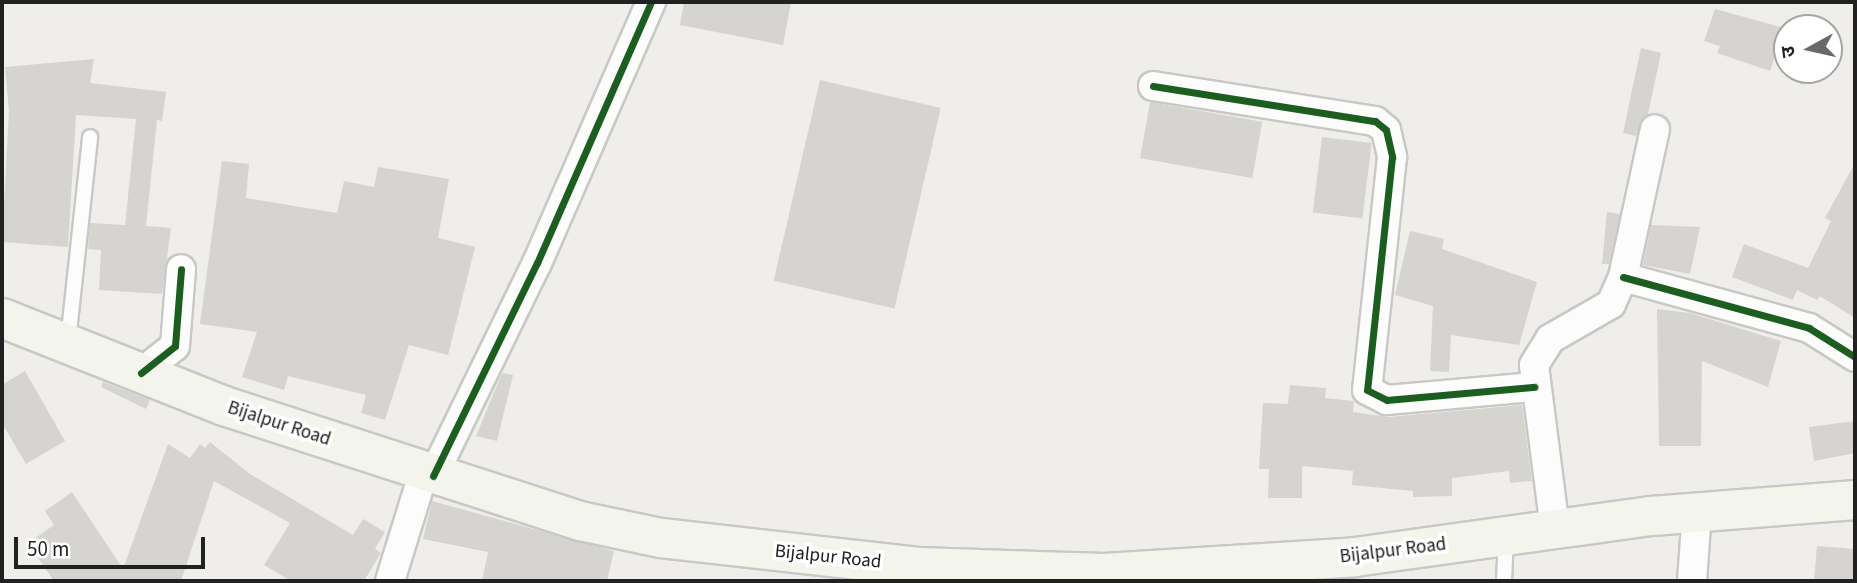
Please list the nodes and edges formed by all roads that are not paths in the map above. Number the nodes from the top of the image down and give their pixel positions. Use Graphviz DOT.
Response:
graph roads {
  1 [pos="651,2"];
  2 [pos="1153,86"];
  3 [pos="1655,129"];
  4 [pos="90,137"];
  5 [pos="181,269"];
  6 [pos="1623,277"];
  7 [pos="2,318"];
  8 [pos="68,344"];
  9 [pos="1855,356"];
  10 [pos="141,373"];
  11 [pos="1534,387"];
  12 [pos="428,473"];
  13 [pos="1855,500"];
  14 [pos="1697,512"];
  15 [pos="1555,529"];
  16 [pos="1506,536"];
  17 [pos="1354,569"];
  18 [pos="854,571"];
  19 [pos="1103,577"];
  20 [pos="390,581"];
  21 [pos="1504,581"];
  22 [pos="1692,581"];
  1 -- 12 [label="street"];
  2 -- 11 [label="street"];
  3 -- 6 [label="street"];
  4 -- 8 [label="lane"];
  5 -- 10 [label="street"];
  6 -- 9 [label="street"];
  6 -- 11 [label="street"];
  7 -- 8 [label="main road, Bijalpur Road"];
  8 -- 10 [label="main road, Bijalpur Road"];
  10 -- 12 [label="main road, Bijalpur Road"];
  11 -- 15 [label="street"];
  12 -- 18 [label="main road, Bijalpur Road"];
  12 -- 20 [label="street"];
  13 -- 14 [label="main road, Bijalpur Road"];
  14 -- 15 [label="main road, Bijalpur Road"];
  14 -- 22 [label="street"];
  15 -- 16 [label="main road, Bijalpur Road"];
  16 -- 17 [label="main road, Bijalpur Road"];
  16 -- 21 [label="lane"];
  17 -- 19 [label="main road, Bijalpur Road"];
  18 -- 19 [label="main road, Bijalpur Road"];
}
